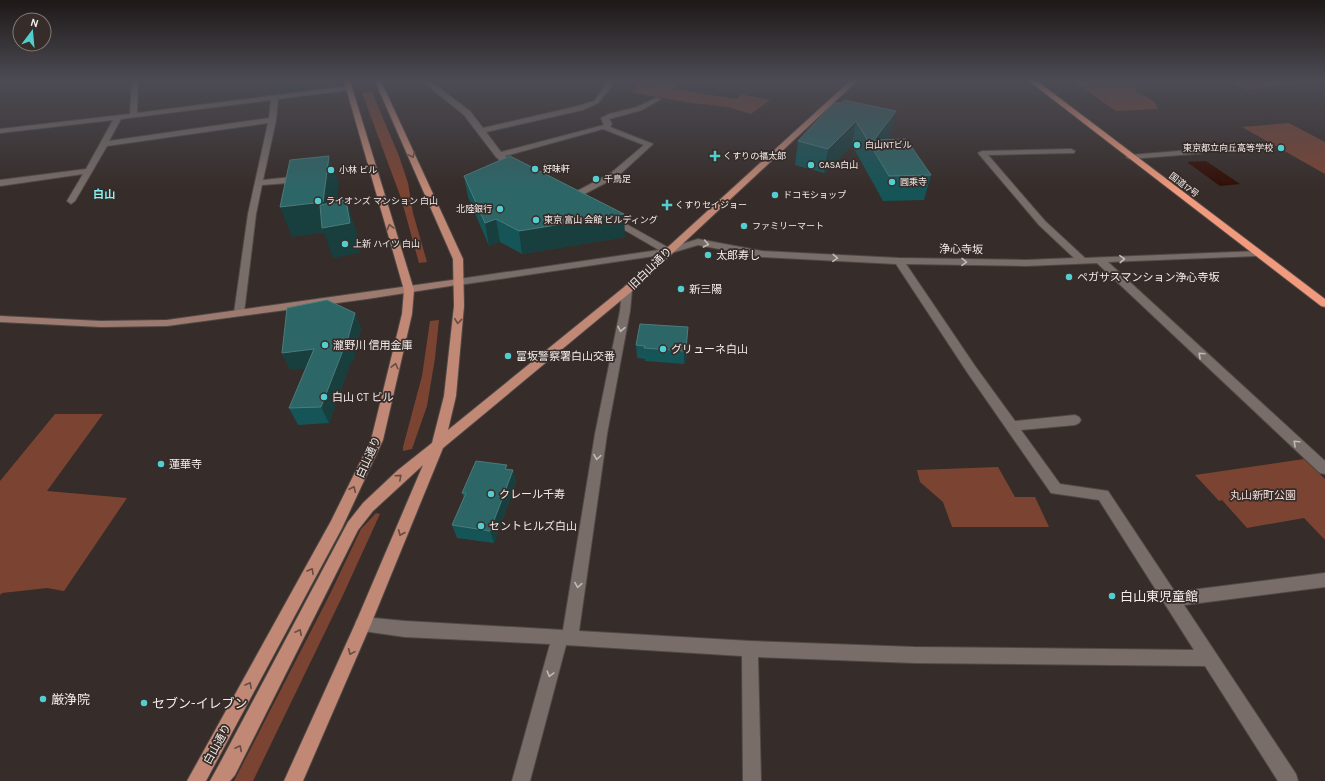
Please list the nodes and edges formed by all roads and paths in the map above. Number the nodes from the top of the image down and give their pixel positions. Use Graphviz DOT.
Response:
graph roads {
  1 [pos="122,117"];
  2 [pos="358,117"];
  3 [pos="394,117"];
  4 [pos="470,117"];
  5 [pos="539,117"];
  6 [pos="606,117"];
  7 [pos="815,117"];
  8 [pos="1080,117"];
  9 [pos="118,118"];
  10 [pos="272,120"];
  11 [pos="604,127"];
  12 [pos="0,131"];
  13 [pos="481,131"];
  14 [pos="105,144"];
  15 [pos="1203,151"];
  16 [pos="1071,152"];
  17 [pos="498,154"];
  18 [pos="1130,156"];
  19 [pos="89,171"];
  20 [pos="524,174"];
  21 [pos="312,178"];
  22 [pos="0,183"];
  23 [pos="258,183"];
  24 [pos="72,201"];
  25 [pos="582,205"];
  26 [pos="602,214"];
  27 [pos="668,251"];
  28 [pos="1256,253"];
  29 [pos="1082,260"];
  30 [pos="1100,260"];
  31 [pos="899,261"];
  32 [pos="459,282"];
  33 [pos="409,290"];
  34 [pos="627,290"];
  35 [pos="1325,304"];
  36 [pos="239,313"];
  37 [pos="1,320"];
  38 [pos="1075,420"];
  39 [pos="1012,426"];
  40 [pos="438,445"];
  41 [pos="1325,469"];
  42 [pos="1325,580"];
  43 [pos="1171,600"];
  44 [pos="363,624"];
  45 [pos="565,637"];
  46 [pos="750,649"];
  47 [pos="1209,658"];
  48 [pos="196,781"];
  49 [pos="219,781"];
  50 [pos="293,781"];
  51 [pos="521,781"];
  52 [pos="752,781"];
  53 [pos="1289,781"];
  1 -- 9 [label="street"];
  33 -- 2 [label="main road, 白山通り, one-way"];
  3 -- 32 [label="main road, one-way"];
  4 -- 13 [label="street"];
  5 -- 13 [label="street"];
  6 -- 11 [label="street"];
  7 -- 27 [label="main road, 旧白山通り"];
  8 -- 18 [label="highway, 国道17号"];
  9 -- 12 [label="street"];
  9 -- 14 [label="street"];
  10 -- 14 [label="street"];
  10 -- 23 [label="street"];
  11 -- 17 [label="street"];
  11 -- 25 [label="street"];
  13 -- 17 [label="street"];
  14 -- 19 [label="street"];
  15 -- 18 [label="street"];
  16 -- 29 [label="street"];
  17 -- 20 [label="street"];
  18 -- 28 [label="highway, 国道17号"];
  19 -- 22 [label="street"];
  19 -- 24 [label="street"];
  21 -- 23 [label="street"];
  23 -- 36 [label="street"];
  26 -- 27 [label="street"];
  27 -- 31 [label="street, 浄心寺坂, one-way"];
  27 -- 32 [label="street, 浄心寺坂"];
  27 -- 34 [label="main road, 旧白山通り"];
  30 -- 28 [label="street, 浄心寺坂, one-way"];
  28 -- 35 [label="highway, 国道17号"];
  29 -- 30 [label="street, 浄心寺坂"];
  31 -- 29 [label="street, 浄心寺坂, one-way"];
  41 -- 30 [label="street, one-way"];
  31 -- 39 [label="street"];
  32 -- 33 [label="street"];
  32 -- 40 [label="main road, one-way"];
  33 -- 36 [label="street"];
  48 -- 33 [label="main road, 白山通り, one-way"];
  34 -- 40 [label="main road, 旧白山通り"];
  34 -- 45 [label="street, one-way"];
  36 -- 37 [label="street"];
  38 -- 39 [label="street"];
  39 -- 43 [label="street"];
  40 -- 44 [label="main road, one-way"];
  49 -- 40 [label="main road, 旧白山通り, one-way"];
  42 -- 43 [label="street"];
  43 -- 47 [label="street"];
  44 -- 45 [label="street"];
  44 -- 50 [label="main road, one-way"];
  45 -- 46 [label="street"];
  45 -- 51 [label="street, one-way"];
  46 -- 47 [label="street"];
  46 -- 52 [label="street"];
  47 -- 53 [label="street"];
}
